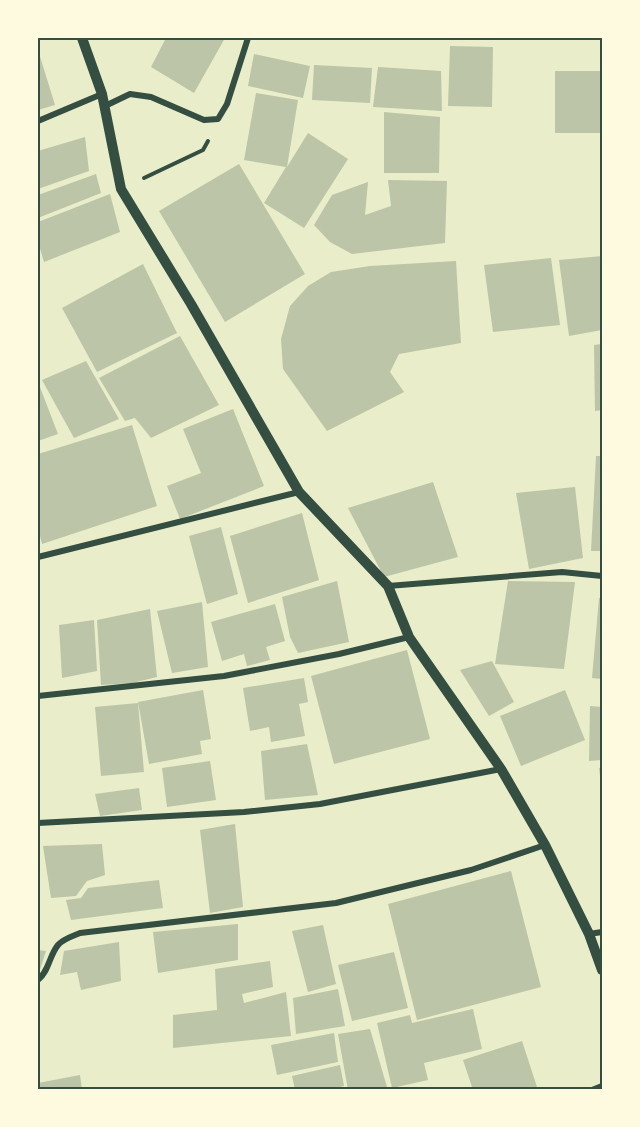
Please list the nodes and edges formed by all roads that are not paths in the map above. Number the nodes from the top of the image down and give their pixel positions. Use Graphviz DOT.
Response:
graph roads {
  1 [pos="82,38"];
  2 [pos="248,38"];
  3 [pos="102,94"];
  4 [pos="105,106"];
  5 [pos="38,121"];
  6 [pos="299,492"];
  7 [pos="38,558"];
  8 [pos="603,576"];
  9 [pos="388,586"];
  10 [pos="409,637"];
  11 [pos="38,696"];
  12 [pos="501,769"];
  13 [pos="38,823"];
  14 [pos="545,845"];
  15 [pos="603,932"];
  16 [pos="589,934"];
  17 [pos="603,970"];
  18 [pos="38,981"];
  19 [pos="603,1086"];
  20 [pos="592,1089"];
  1 -- 3 [label="street"];
  2 -- 4 [label="street"];
  3 -- 4 [label="street"];
  3 -- 5 [label="street"];
  4 -- 6 [label="street"];
  6 -- 7 [label="street"];
  6 -- 9 [label="street"];
  8 -- 9 [label="street"];
  9 -- 10 [label="street"];
  10 -- 11 [label="street"];
  10 -- 12 [label="street"];
  12 -- 13 [label="street"];
  12 -- 14 [label="street"];
  14 -- 16 [label="street"];
  14 -- 18 [label="street"];
  15 -- 16 [label="street"];
  16 -- 17 [label="street"];
  19 -- 20 [label="street"];
}
